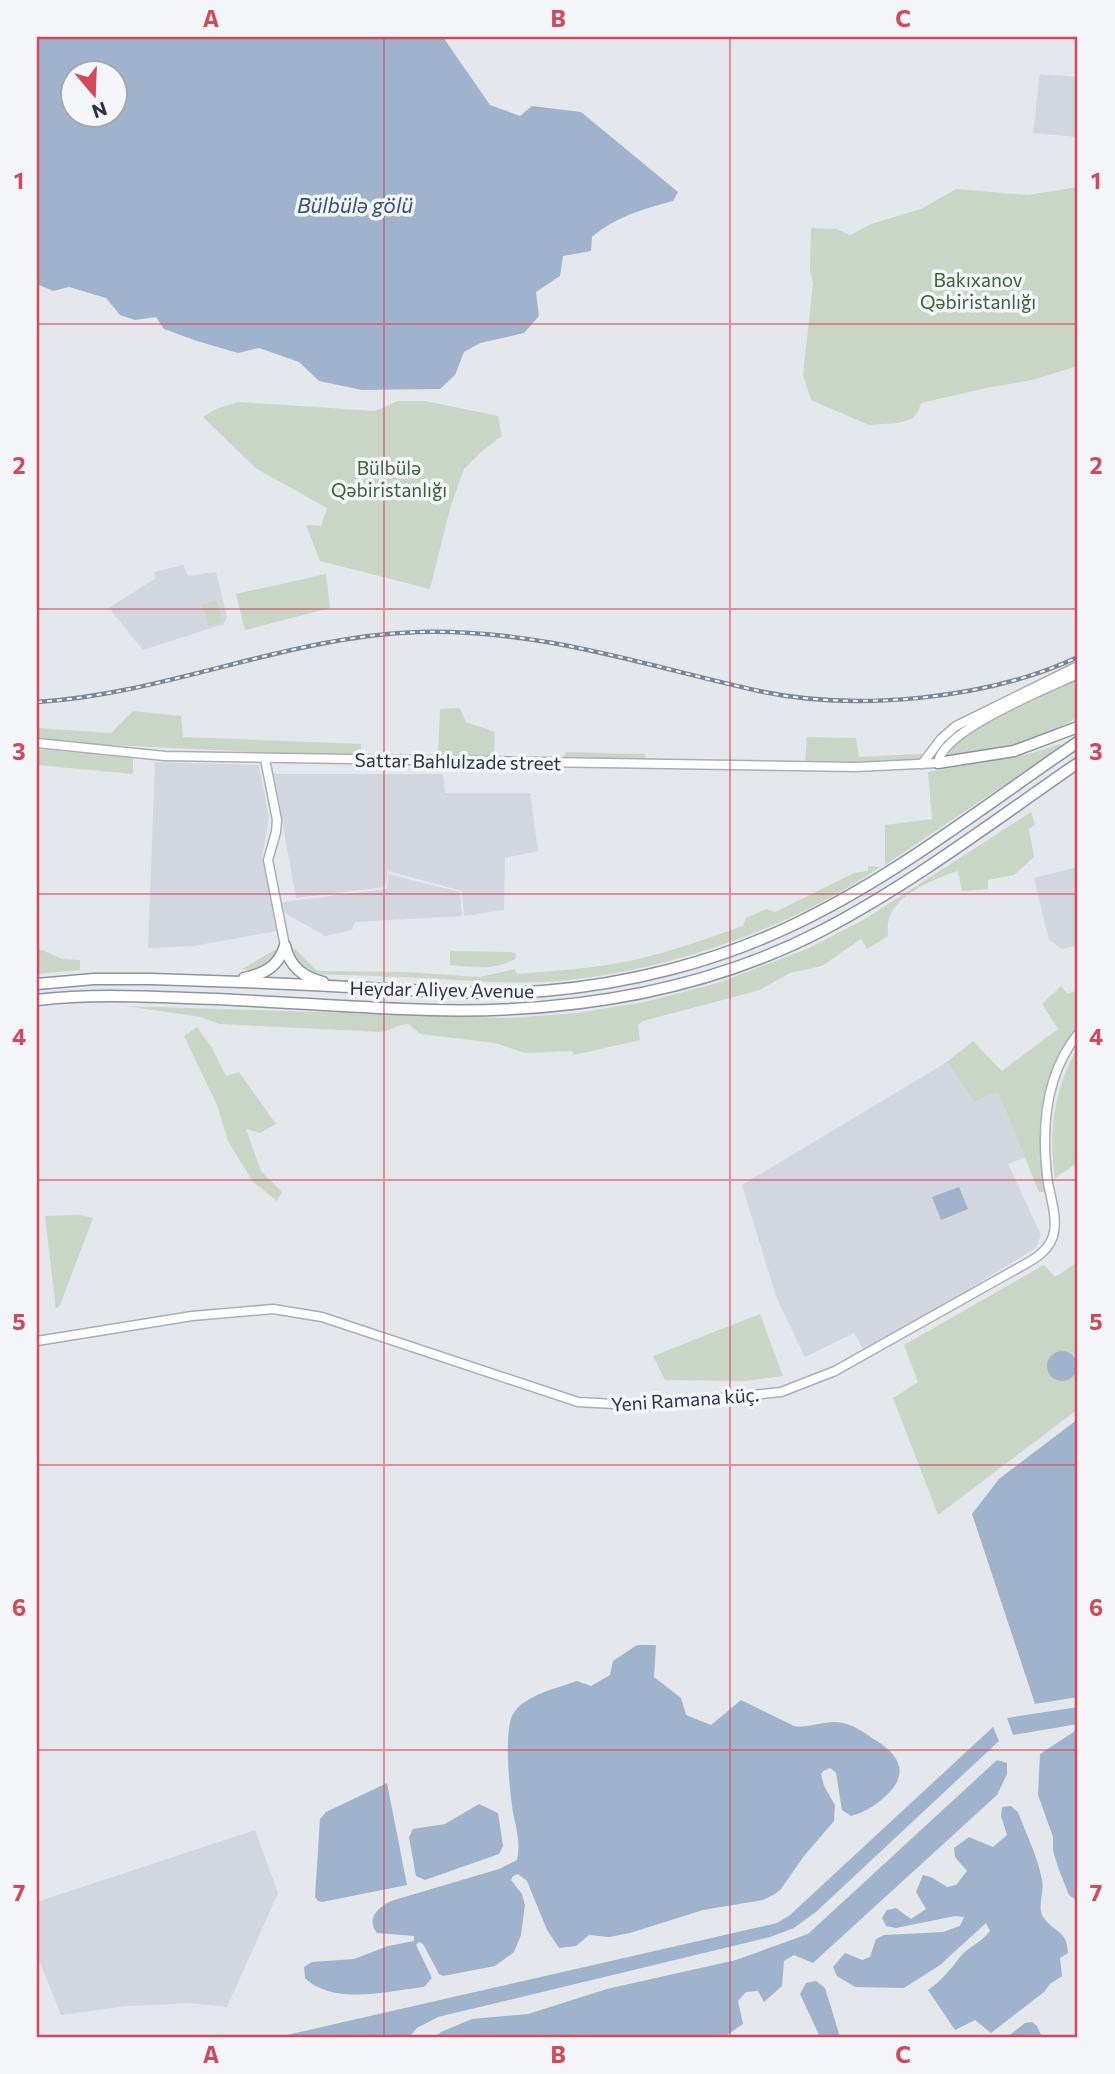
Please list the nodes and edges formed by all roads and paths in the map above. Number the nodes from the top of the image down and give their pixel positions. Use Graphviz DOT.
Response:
graph roads {
  1 [pos="1078,666"];
  2 [pos="1078,674"];
  3 [pos="1078,727"];
  4 [pos="1078,742"];
  5 [pos="37,743"];
  6 [pos="265,758"];
  7 [pos="937,763"];
  8 [pos="922,764"];
  9 [pos="1078,764"];
  10 [pos="285,946"];
  11 [pos="213,981"];
  12 [pos="37,984"];
  13 [pos="369,988"];
  14 [pos="37,1000"];
  15 [pos="1078,1034"];
  16 [pos="37,1341"];
  1 -- 8 [label="street"];
  2 -- 7 [label="street"];
  3 -- 7 [label="highway"];
  4 -- 13 [label="highway, Heydar Aliyev Avenue"];
  5 -- 6 [label="street, Sattar Bahlulzade street"];
  6 -- 8 [label="street, Sattar Bahlulzade street"];
  6 -- 10 [label="street"];
  7 -- 8 [label="street, Sattar Bahlulzade street"];
  9 -- 14 [label="highway, Heydar Aliyev Avenue"];
  10 -- 11 [label="highway"];
  10 -- 13 [label="highway"];
  11 -- 12 [label="highway, Heydar Aliyev Avenue"];
  11 -- 13 [label="highway, Heydar Aliyev Avenue"];
  15 -- 16 [label="street, Yeni Ramana küç."];
}
